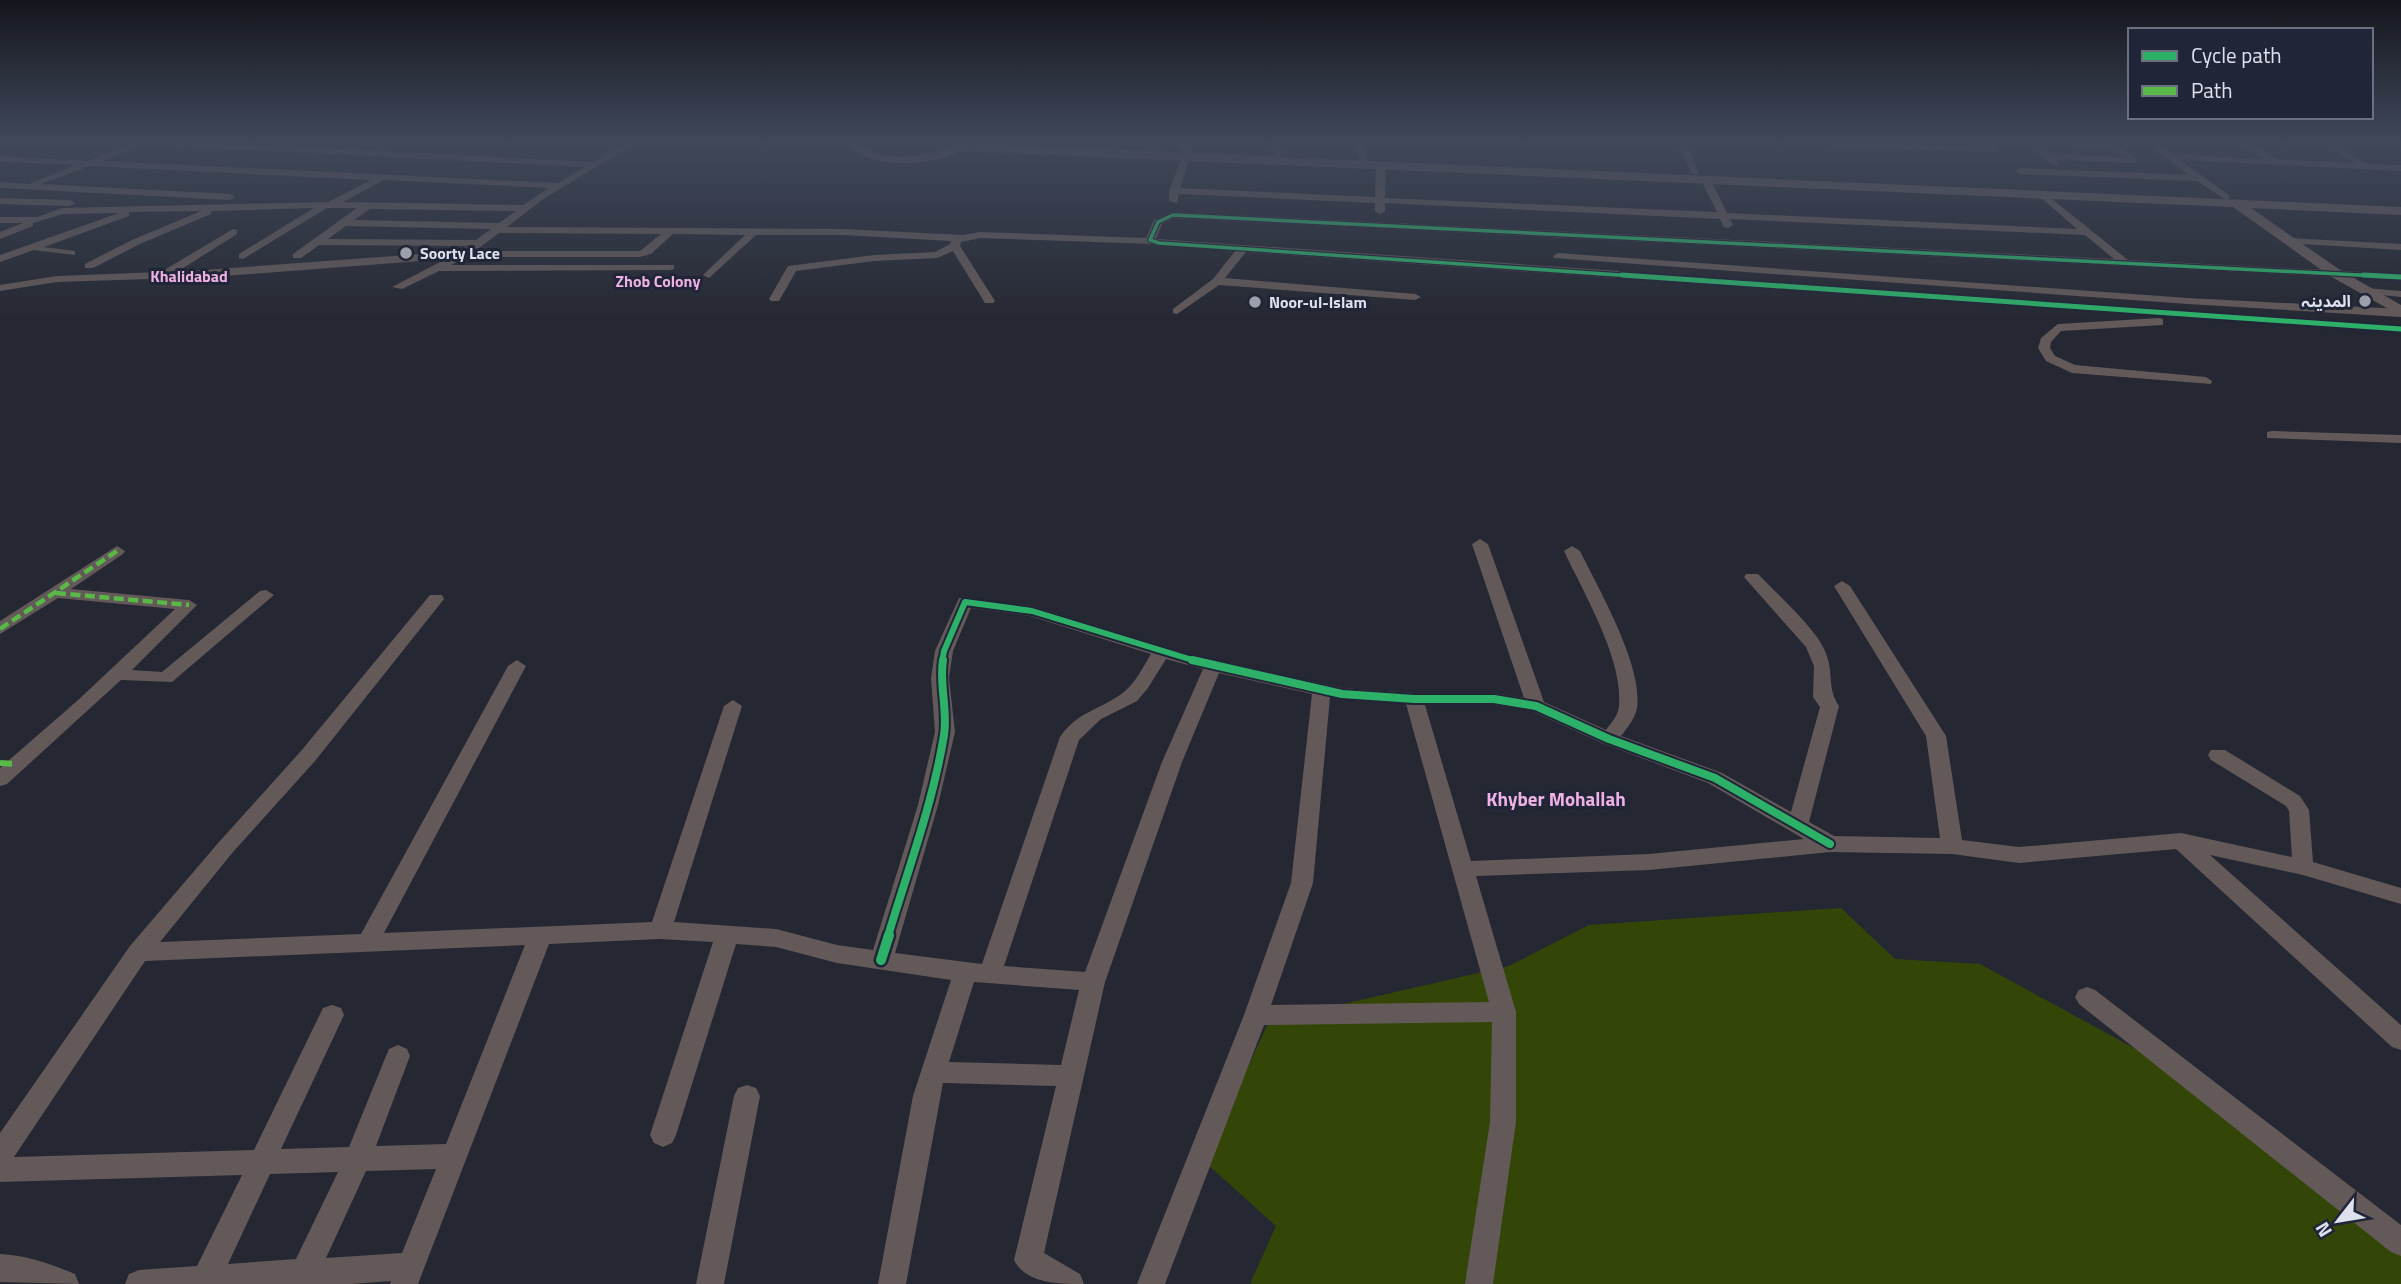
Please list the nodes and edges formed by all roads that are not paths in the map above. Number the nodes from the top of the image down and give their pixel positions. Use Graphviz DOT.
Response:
graph roads {
  1 [pos="1379,202"];
  2 [pos="78,203"];
  3 [pos="311,203"];
  4 [pos="535,203"];
  5 [pos="1174,203"];
  6 [pos="1399,203"];
  7 [pos="1715,203"];
  8 [pos="2053,203"];
  9 [pos="2235,203"];
  10 [pos="2276,203"];
  11 [pos="2330,203"];
  12 [pos="100,204"];
  13 [pos="331,204"];
  14 [pos="2401,205"];
  15 [pos="368,206"];
  16 [pos="270,207"];
  17 [pos="216,208"];
  18 [pos="527,208"];
  19 [pos="137,210"];
  20 [pos="84,211"];
  21 [pos="2401,211"];
  22 [pos="1173,215"];
  23 [pos="1723,218"];
  24 [pos="247,219"];
  25 [pos="0,220"];
  26 [pos="38,220"];
  27 [pos="341,223"];
  28 [pos="501,228"];
  29 [pos="1382,230"];
  30 [pos="670,231"];
  31 [pos="233,232"];
  32 [pos="752,232"];
  33 [pos="2086,232"];
  34 [pos="0,236"];
  35 [pos="1152,241"];
  36 [pos="2289,241"];
  37 [pos="317,242"];
  38 [pos="958,242"];
  39 [pos="480,243"];
  40 [pos="2401,247"];
  41 [pos="35,248"];
  42 [pos="1243,249"];
  43 [pos="71,253"];
  44 [pos="1741,253"];
  45 [pos="464,254"];
  46 [pos="243,256"];
  47 [pos="297,256"];
  48 [pos="1558,256"];
  49 [pos="0,259"];
  50 [pos="2126,264"];
  51 [pos="89,266"];
  52 [pos="670,267"];
  53 [pos="438,268"];
  54 [pos="1715,268"];
  55 [pos="2334,273"];
  56 [pos="709,275"];
  57 [pos="163,276"];
  58 [pos="2401,277"];
  59 [pos="1217,281"];
  60 [pos="1719,283"];
  61 [pos="398,287"];
  62 [pos="0,288"];
  63 [pos="2366,291"];
  64 [pos="2401,294"];
  65 [pos="1415,297"];
  66 [pos="775,299"];
  67 [pos="989,301"];
  68 [pos="2188,301"];
  69 [pos="1177,311"];
  70 [pos="2401,312"];
  71 [pos="2201,315"];
  72 [pos="2401,329"];
  73 [pos="2206,381"];
  74 [pos="2272,435"];
  75 [pos="2401,439"];
  76 [pos="1480,544"];
  77 [pos="117,551"];
  78 [pos="1572,551"];
  79 [pos="1752,577"];
  80 [pos="1842,586"];
  81 [pos="56,593"];
  82 [pos="266,594"];
  83 [pos="436,599"];
  84 [pos="0,629"];
  85 [pos="1161,651"];
  86 [pos="517,666"];
  87 [pos="1213,666"];
  88 [pos="116,674"];
  89 [pos="1322,688"];
  90 [pos="1414,699"];
  91 [pos="733,706"];
  92 [pos="1536,706"];
  93 [pos="1609,739"];
  94 [pos="2218,755"];
  95 [pos="8,763"];
  96 [pos="0,779"];
  97 [pos="1798,825"];
  98 [pos="2181,841"];
  99 [pos="1830,844"];
  100 [pos="1952,846"];
  101 [pos="2303,867"];
  102 [pos="1461,869"];
  103 [pos="2401,896"];
  104 [pos="660,930"];
  105 [pos="541,934"];
  106 [pos="727,935"];
  107 [pos="368,941"];
  108 [pos="138,952"];
  109 [pos="881,960"];
  110 [pos="978,973"];
  111 [pos="1093,982"];
  112 [pos="2087,996"];
  113 [pos="1504,1012"];
  114 [pos="332,1015"];
  115 [pos="1256,1015"];
  116 [pos="2401,1040"];
  117 [pos="398,1056"];
  118 [pos="934,1072"];
  119 [pos="1071,1076"];
  120 [pos="747,1096"];
  121 [pos="663,1135"];
  122 [pos="0,1155"];
  123 [pos="453,1156"];
  124 [pos="358,1159"];
  125 [pos="262,1162"];
  126 [pos="0,1170"];
  127 [pos="2401,1242"];
  128 [pos="0,1268"];
  129 [pos="305,1272"];
  130 [pos="408,1275"];
  131 [pos="206,1279"];
  132 [pos="65,1284"];
  133 [pos="139,1284"];
  134 [pos="710,1284"];
  135 [pos="892,1284"];
  136 [pos="1070,1284"];
  137 [pos="1151,1284"];
  138 [pos="1479,1284"];
  1 -- 29 [label="street"];
  2 -- 12 [label="street"];
  3 -- 13 [label="street"];
  4 -- 18 [label="street"];
  5 -- 22 [label="street"];
  6 -- 23 [label="street"];
  7 -- 23 [label="street"];
  8 -- 33 [label="street"];
  9 -- 36 [label="main road"];
  10 -- 21 [label="main road"];
  11 -- 14 [label="main road"];
  12 -- 20 [label="street"];
  13 -- 15 [label="street"];
  13 -- 16 [label="street"];
  13 -- 46 [label="street"];
  15 -- 18 [label="street"];
  15 -- 27 [label="street"];
  16 -- 17 [label="street"];
  16 -- 24 [label="street"];
  17 -- 19 [label="street"];
  17 -- 51 [label="street"];
  18 -- 28 [label="street"];
  19 -- 20 [label="street"];
  19 -- 41 [label="street"];
  20 -- 26 [label="street"];
  22 -- 29 [label="street"];
  22 -- 35 [label="street"];
  23 -- 33 [label="street"];
  23 -- 44 [label="street"];
  25 -- 26 [label="street"];
  26 -- 34 [label="street"];
  27 -- 28 [label="street"];
  27 -- 37 [label="street"];
  28 -- 30 [label="street"];
  28 -- 39 [label="street"];
  29 -- 44 [label="street"];
  30 -- 32 [label="street"];
  30 -- 45 [label="street"];
  31 -- 57 [label="street"];
  32 -- 38 [label="street"];
  32 -- 56 [label="street"];
  33 -- 50 [label="street"];
  35 -- 38 [label="street"];
  35 -- 42 [label="street"];
  36 -- 40 [label="street"];
  36 -- 55 [label="main road"];
  37 -- 39 [label="street"];
  37 -- 47 [label="street"];
  38 -- 66 [label="street"];
  38 -- 67 [label="street"];
  39 -- 45 [label="street"];
  41 -- 43 [label="street"];
  41 -- 49 [label="street"];
  42 -- 59 [label="street"];
  42 -- 60 [label="street"];
  44 -- 50 [label="street"];
  44 -- 54 [label="street"];
  44 -- 68 [label="street"];
  45 -- 53 [label="street"];
  45 -- 57 [label="street"];
  48 -- 54 [label="street"];
  50 -- 55 [label="street"];
  52 -- 53 [label="street"];
  53 -- 61 [label="street"];
  54 -- 60 [label="street"];
  55 -- 58 [label="street"];
  55 -- 63 [label="main road"];
  57 -- 62 [label="street"];
  59 -- 65 [label="street"];
  59 -- 69 [label="street"];
  60 -- 71 [label="street"];
  63 -- 64 [label="street"];
  63 -- 70 [label="main road"];
  68 -- 70 [label="street"];
  68 -- 71 [label="street"];
  71 -- 72 [label="street"];
  71 -- 73 [label="street"];
  74 -- 75 [label="street"];
  76 -- 92 [label="street"];
  77 -- 81 [label="street"];
  78 -- 93 [label="street"];
  79 -- 97 [label="street"];
  80 -- 100 [label="street"];
  81 -- 84 [label="street"];
  81 -- 88 [label="street"];
  82 -- 88 [label="street"];
  83 -- 108 [label="street"];
  85 -- 87 [label="street"];
  85 -- 109 [label="street"];
  85 -- 110 [label="street"];
  86 -- 107 [label="street"];
  87 -- 89 [label="street"];
  87 -- 111 [label="street"];
  88 -- 95 [label="street"];
  89 -- 90 [label="street"];
  89 -- 115 [label="street"];
  90 -- 92 [label="street"];
  90 -- 102 [label="street"];
  91 -- 104 [label="street"];
  92 -- 93 [label="street"];
  93 -- 97 [label="street"];
  94 -- 101 [label="street"];
  95 -- 96 [label="street"];
  97 -- 99 [label="street"];
  98 -- 100 [label="street"];
  98 -- 101 [label="street"];
  98 -- 116 [label="street"];
  99 -- 100 [label="street"];
  99 -- 102 [label="street"];
  101 -- 103 [label="street"];
  102 -- 113 [label="street"];
  104 -- 105 [label="street"];
  104 -- 106 [label="street"];
  105 -- 107 [label="street"];
  105 -- 123 [label="street"];
  106 -- 109 [label="street"];
  106 -- 121 [label="street"];
  107 -- 108 [label="street"];
  108 -- 122 [label="street"];
  109 -- 110 [label="street"];
  110 -- 111 [label="street"];
  110 -- 118 [label="street"];
  111 -- 119 [label="street"];
  112 -- 127 [label="street"];
  113 -- 115 [label="street"];
  113 -- 138 [label="street"];
  114 -- 125 [label="street"];
  115 -- 137 [label="street"];
  117 -- 124 [label="street"];
  118 -- 119 [label="street"];
  118 -- 135 [label="street"];
  119 -- 136 [label="street"];
  120 -- 134 [label="street"];
  123 -- 124 [label="street"];
  123 -- 130 [label="street"];
  124 -- 125 [label="street"];
  124 -- 129 [label="street"];
  125 -- 126 [label="street"];
  125 -- 131 [label="street"];
  128 -- 132 [label="street"];
  129 -- 130 [label="street"];
  129 -- 131 [label="street"];
  131 -- 133 [label="street"];
}
